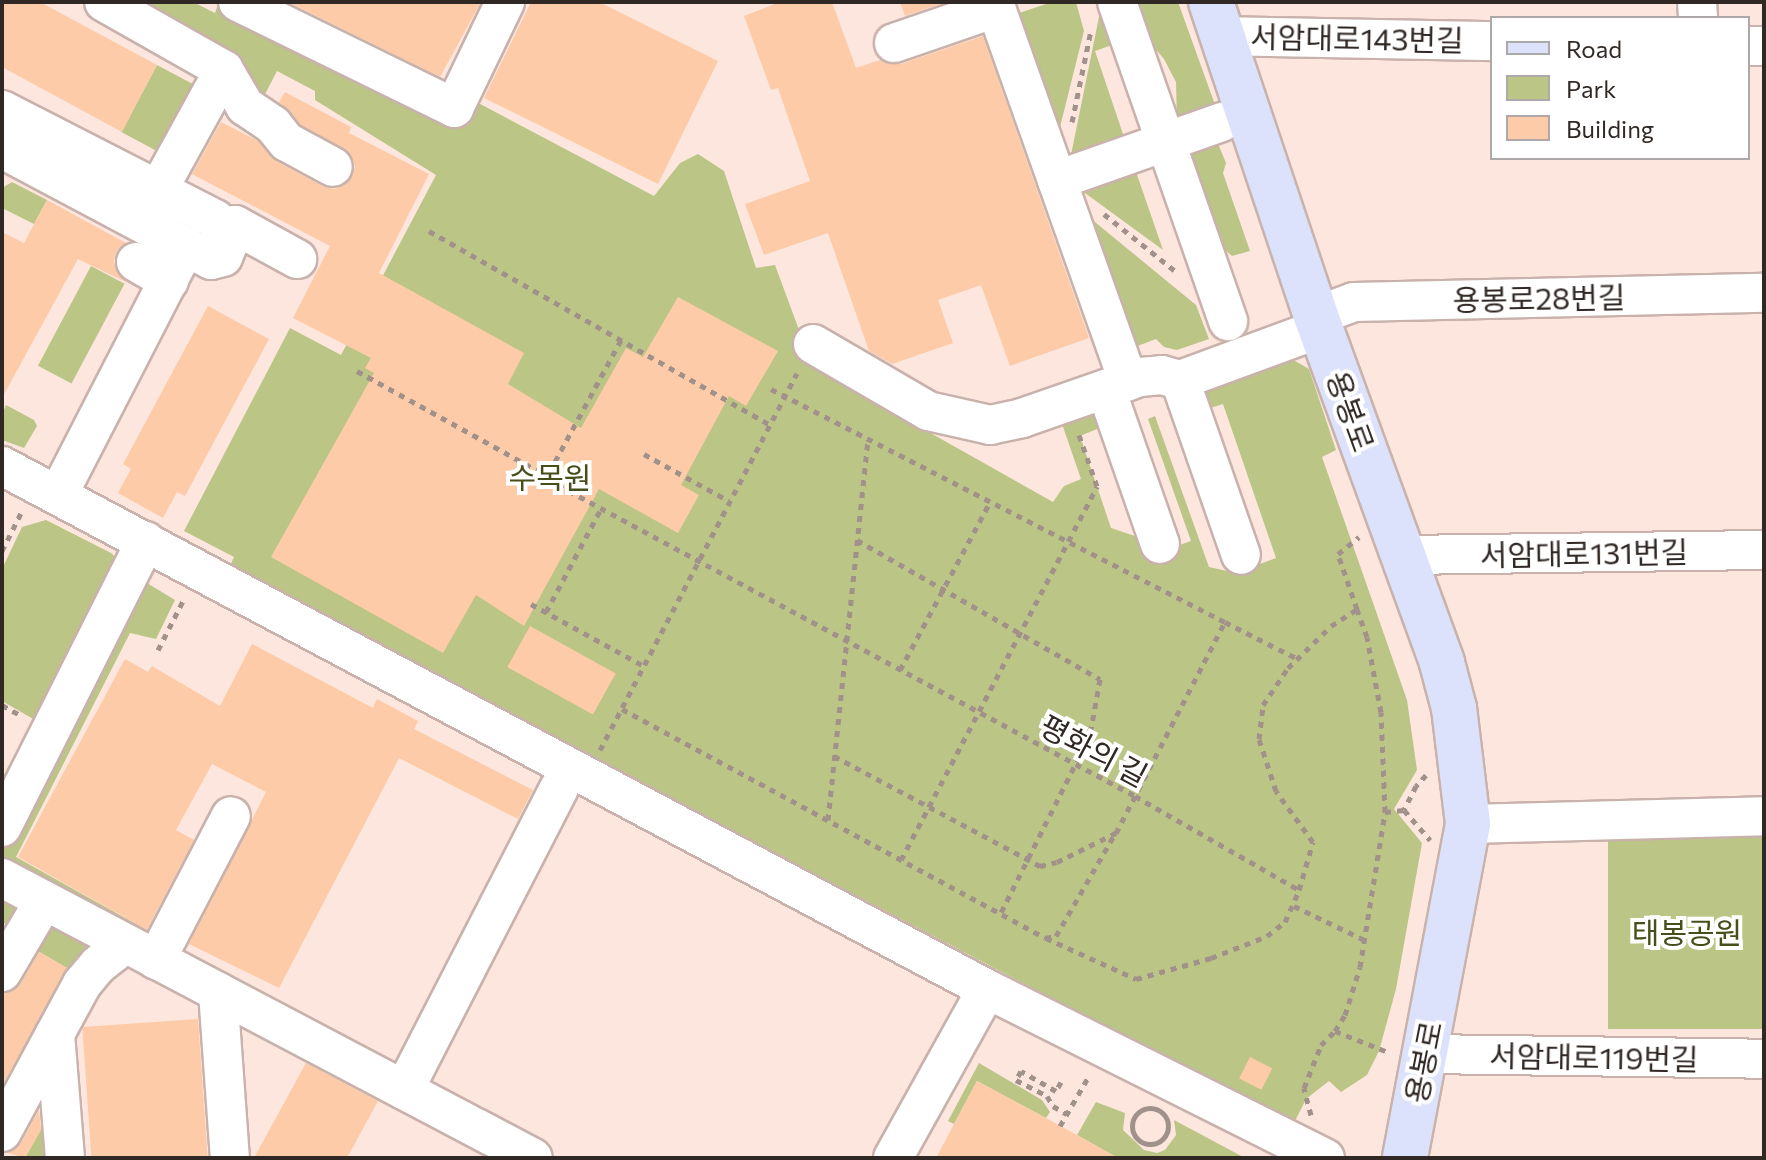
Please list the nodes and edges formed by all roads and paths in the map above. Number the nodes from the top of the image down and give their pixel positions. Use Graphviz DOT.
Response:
graph roads {
  1 [pos="104,2"];
  2 [pos="238,2"];
  3 [pos="505,2"];
  4 [pos="1117,2"];
  5 [pos="1217,19"];
  6 [pos="1490,41"];
  7 [pos="894,43"];
  8 [pos="224,70"];
  9 [pos="2,110"];
  10 [pos="1222,122"];
  11 [pos="1166,143"];
  12 [pos="9,157"];
  13 [pos="333,167"];
  14 [pos="1057,180"];
  15 [pos="150,206"];
  16 [pos="222,226"];
  17 [pos="429,231"];
  18 [pos="186,246"];
  19 [pos="297,259"];
  20 [pos="136,262"];
  21 [pos="169,281"];
  22 [pos="1764,293"];
  23 [pos="1228,321"];
  24 [pos="1318,322"];
  25 [pos="621,340"];
  26 [pos="813,344"];
  27 [pos="357,371"];
  28 [pos="1180,380"];
  29 [pos="1117,385"];
  30 [pos="771,389"];
  31 [pos="784,395"];
  32 [pos="769,424"];
  33 [pos="1077,429"];
  34 [pos="868,439"];
  35 [pos="644,454"];
  36 [pos="2,466"];
  37 [pos="557,481"];
  38 [pos="47,489"];
  39 [pos="729,501"];
  40 [pos="990,502"];
  41 [pos="601,509"];
  42 [pos="1366,531"];
  43 [pos="857,540"];
  44 [pos="146,541"];
  45 [pos="1068,542"];
  46 [pos="1160,544"];
  47 [pos="1764,550"];
  48 [pos="2,551"];
  49 [pos="1241,555"];
  50 [pos="1404,555"];
  51 [pos="698,561"];
  52 [pos="199,570"];
  53 [pos="942,590"];
  54 [pos="531,604"];
  55 [pos="1357,609"];
  56 [pos="546,612"];
  57 [pos="1225,622"];
  58 [pos="1019,635"];
  59 [pos="847,642"];
  60 [pos="158,650"];
  61 [pos="1298,659"];
  62 [pos="644,666"];
  63 [pos="900,670"];
  64 [pos="622,709"];
  65 [pos="978,713"];
  66 [pos="834,756"];
  67 [pos="1075,765"];
  68 [pos="1436,767"];
  69 [pos="573,782"];
  70 [pos="1135,796"];
  71 [pos="929,807"];
  72 [pos="1404,810"];
  73 [pos="1385,812"];
  74 [pos="231,816"];
  75 [pos="1764,816"];
  76 [pos="828,820"];
  77 [pos="2,827"];
  78 [pos="1116,833"];
  79 [pos="1451,834"];
  80 [pos="1028,859"];
  81 [pos="901,860"];
  82 [pos="2,878"];
  83 [pos="1299,890"];
  84 [pos="44,901"];
  85 [pos="1294,906"];
  86 [pos="1001,913"];
  87 [pos="1045,938"];
  88 [pos="1365,940"];
  89 [pos="140,952"];
  90 [pos="2,972"];
  91 [pos="987,989"];
  92 [pos="218,992"];
  93 [pos="1335,1031"];
  94 [pos="55,1034"];
  95 [pos="1406,1053"];
  96 [pos="1764,1059"];
  97 [pos="1093,1068"];
  98 [pos="1061,1082"];
  99 [pos="404,1090"];
  100 [pos="1149,1107"];
  101 [pos="1067,1114"];
  102 [pos="1060,1126"];
  103 [pos="2,1132"];
  104 [pos="1308,1145"];
  105 [pos="65,1158"];
  106 [pos="230,1158"];
  107 [pos="533,1158"];
  108 [pos="893,1158"];
  109 [pos="1405,1158"];
  1 -- 8 [label="street"];
  2 -- 3 [label="street"];
  4 -- 11 [label="street"];
  5 -- 6 [label="street, 서암대로143번길"];
  5 -- 24 [label="main road, 용봉로"];
  7 -- 14 [label="street"];
  8 -- 13 [label="street"];
  8 -- 15 [label="street"];
  9 -- 15 [label="street"];
  10 -- 11 [label="street"];
  11 -- 14 [label="street"];
  11 -- 23 [label="street"];
  12 -- 15 [label="street"];
  14 -- 29 [label="street"];
  15 -- 16 [label="street"];
  15 -- 18 [label="street"];
  16 -- 18 [label="street"];
  16 -- 19 [label="street"];
  17 -- 25 [label="path"];
  18 -- 21 [label="street"];
  20 -- 21 [label="street"];
  21 -- 38 [label="street"];
  22 -- 24 [label="street, 용봉로28번길"];
  24 -- 28 [label="street, 용봉로28번길"];
  24 -- 50 [label="main road, 용봉로"];
  25 -- 32 [label="path"];
  25 -- 37 [label="path"];
  26 -- 29 [label="street"];
  26 -- 31 [label="path"];
  27 -- 37 [label="path, 평화의 길"];
  28 -- 29 [label="street"];
  28 -- 49 [label="street"];
  29 -- 46 [label="street"];
  30 -- 31 [label="path"];
  31 -- 32 [label="path"];
  31 -- 34 [label="path"];
  32 -- 39 [label="path"];
  33 -- 45 [label="path"];
  34 -- 40 [label="path"];
  34 -- 43 [label="path"];
  35 -- 39 [label="path"];
  36 -- 38 [label="street"];
  37 -- 41 [label="path, 평화의 길"];
  38 -- 44 [label="street"];
  38 -- 48 [label="path"];
  39 -- 51 [label="path"];
  40 -- 45 [label="path"];
  40 -- 53 [label="path"];
  41 -- 51 [label="path, 평화의 길"];
  41 -- 56 [label="path"];
  42 -- 55 [label="path"];
  43 -- 53 [label="path"];
  43 -- 59 [label="path"];
  44 -- 52 [label="street"];
  44 -- 77 [label="street"];
  45 -- 57 [label="path"];
  45 -- 58 [label="path"];
  47 -- 50 [label="street, 서암대로131번길"];
  50 -- 79 [label="main road, 용봉로"];
  51 -- 59 [label="path, 평화의 길"];
  51 -- 62 [label="path"];
  52 -- 60 [label="path"];
  52 -- 69 [label="street"];
  53 -- 58 [label="path"];
  53 -- 63 [label="path"];
  54 -- 56 [label="path"];
  55 -- 61 [label="path"];
  55 -- 73 [label="path"];
  56 -- 62 [label="path"];
  57 -- 61 [label="path"];
  57 -- 70 [label="path"];
  58 -- 65 [label="path"];
  58 -- 67 [label="path"];
  59 -- 63 [label="path, 평화의 길"];
  59 -- 66 [label="path"];
  61 -- 83 [label="path"];
  62 -- 64 [label="path"];
  63 -- 65 [label="path, 평화의 길"];
  64 -- 69 [label="path"];
  64 -- 76 [label="path"];
  65 -- 67 [label="path, 평화의 길"];
  65 -- 71 [label="path"];
  66 -- 71 [label="path"];
  66 -- 76 [label="path"];
  67 -- 70 [label="path, 평화의 길"];
  67 -- 80 [label="path"];
  68 -- 72 [label="path"];
  69 -- 91 [label="street"];
  69 -- 99 [label="street"];
  70 -- 78 [label="path"];
  70 -- 83 [label="path, 평화의 길"];
  71 -- 80 [label="path"];
  71 -- 81 [label="path"];
  72 -- 73 [label="path"];
  72 -- 79 [label="path"];
  73 -- 88 [label="path"];
  74 -- 89 [label="street"];
  75 -- 79 [label="street"];
  76 -- 81 [label="path"];
  78 -- 80 [label="path"];
  78 -- 87 [label="path"];
  79 -- 95 [label="main road, 용봉로"];
  80 -- 86 [label="path"];
  81 -- 86 [label="path"];
  82 -- 84 [label="street"];
  83 -- 85 [label="path"];
  84 -- 89 [label="street"];
  84 -- 90 [label="street"];
  85 -- 87 [label="path"];
  85 -- 88 [label="path"];
  86 -- 87 [label="path"];
  88 -- 93 [label="path"];
  89 -- 92 [label="street"];
  89 -- 94 [label="street"];
  91 -- 104 [label="street"];
  91 -- 108 [label="street"];
  92 -- 99 [label="street"];
  92 -- 106 [label="street"];
  93 -- 95 [label="path"];
  93 -- 104 [label="path"];
  94 -- 103 [label="street"];
  94 -- 105 [label="street"];
  95 -- 96 [label="street, 서암대로119번길"];
  95 -- 109 [label="main road, 용봉로"];
  97 -- 101 [label="path"];
  98 -- 101 [label="path"];
  99 -- 107 [label="street"];
  100 -- 100 [label="path"];
  101 -- 102 [label="path"];
}
